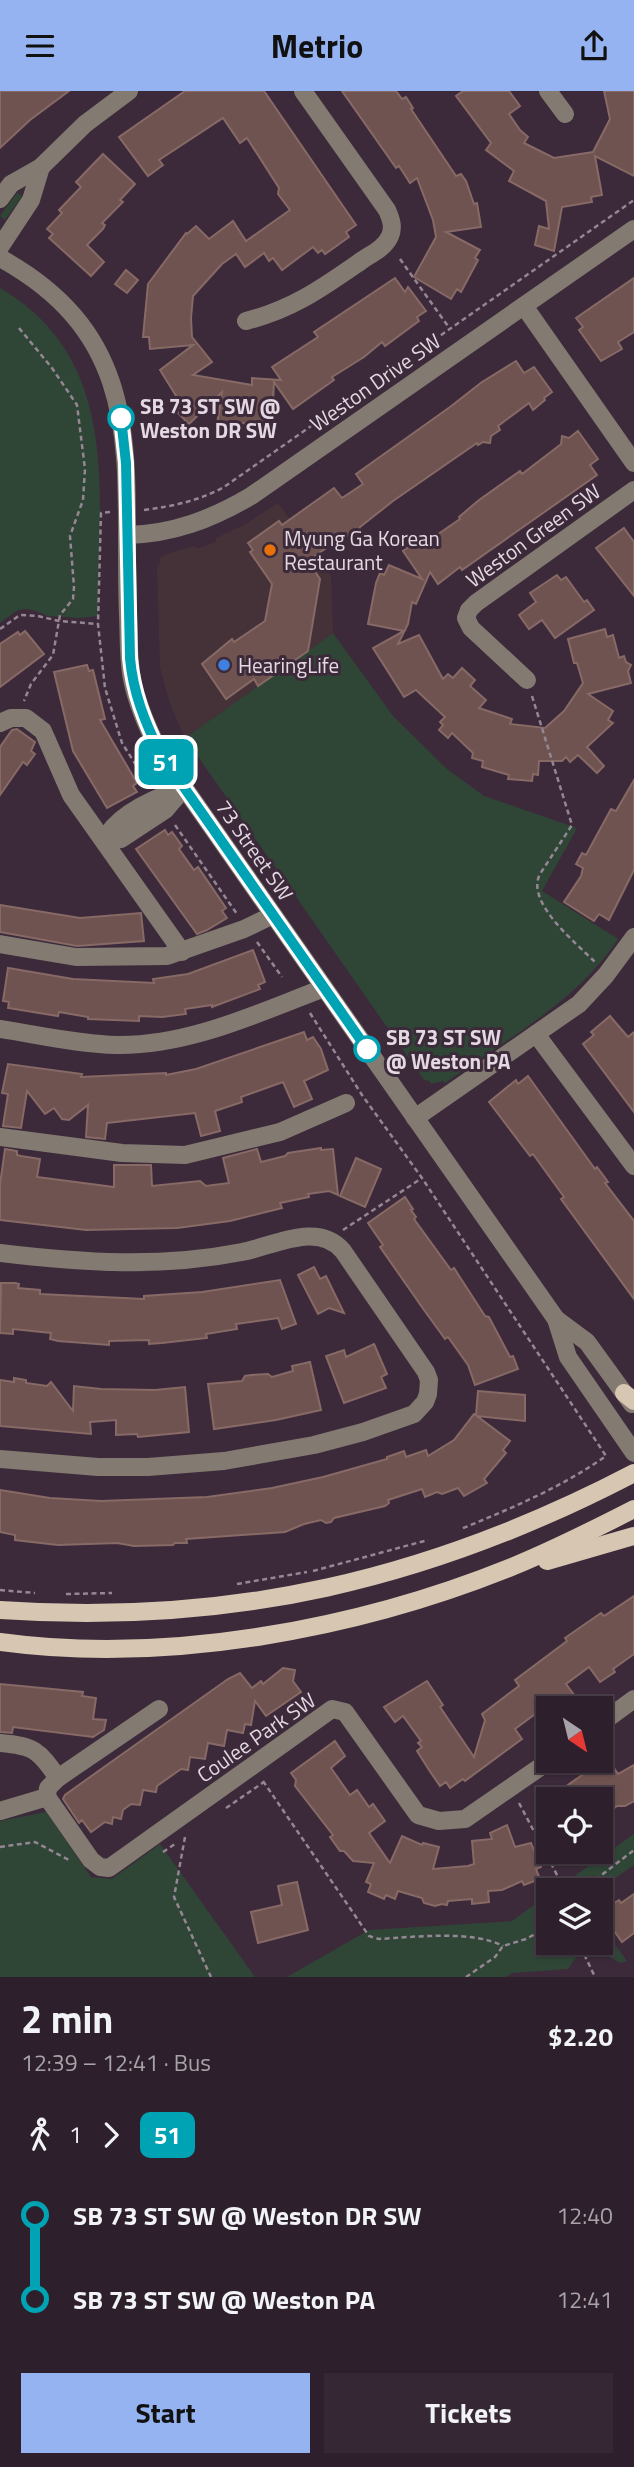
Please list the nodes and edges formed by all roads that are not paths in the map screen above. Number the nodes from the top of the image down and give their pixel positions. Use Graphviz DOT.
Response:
graph roads {
  1 [pos="128,91"];
  2 [pos="303,91"];
  3 [pos="548,91"];
  4 [pos="565,114"];
  5 [pos="41,167"];
  6 [pos="0,199"];
  7 [pos="634,229"];
  8 [pos="0,247"];
  9 [pos="0,258"];
  10 [pos="524,306"];
  11 [pos="246,321"];
  12 [pos="634,463"];
  13 [pos="634,490"];
  14 [pos="127,535"];
  15 [pos="527,680"];
  16 [pos="0,723"];
  17 [pos="184,788"];
  18 [pos="104,841"];
  19 [pos="273,915"];
  20 [pos="634,937"];
  21 [pos="0,944"];
  22 [pos="182,952"];
  23 [pos="324,988"];
  24 [pos="0,1029"];
  25 [pos="536,1034"];
  26 [pos="346,1103"];
  27 [pos="415,1118"];
  28 [pos="0,1137"];
  29 [pos="634,1166"];
  30 [pos="0,1253"];
  31 [pos="556,1319"];
  32 [pos="631,1400"];
  33 [pos="634,1453"];
  34 [pos="0,1459"];
  35 [pos="634,1473"];
  36 [pos="634,1509"];
  37 [pos="634,1536"];
  38 [pos="480,1579"];
  39 [pos="0,1610"];
  40 [pos="0,1642"];
  41 [pos="634,1699"];
  42 [pos="159,1709"];
  43 [pos="613,1714"];
  44 [pos="0,1743"];
  45 [pos="536,1770"];
  46 [pos="58,1778"];
  47 [pos="47,1797"];
  48 [pos="0,1811"];
  1 -- 5 [label="street"];
  2 -- 11 [label="street"];
  3 -- 4 [label="street"];
  5 -- 6 [label="street"];
  5 -- 8 [label="street"];
  7 -- 10 [label="street, Weston Drive SW"];
  9 -- 14 [label="street, 73 Street SW"];
  10 -- 12 [label="street"];
  10 -- 14 [label="street, Weston Drive SW"];
  13 -- 15 [label="street, Weston Green SW"];
  14 -- 17 [label="street, 73 Street SW"];
  16 -- 18 [label="street"];
  17 -- 18 [label="street"];
  17 -- 19 [label="street, 73 Street SW"];
  18 -- 22 [label="street"];
  19 -- 22 [label="street"];
  19 -- 23 [label="street, 73 Street SW"];
  20 -- 25 [label="street"];
  21 -- 22 [label="street"];
  23 -- 24 [label="street"];
  23 -- 27 [label="street, 73 Street SW"];
  25 -- 27 [label="street"];
  25 -- 29 [label="street"];
  26 -- 28 [label="street"];
  27 -- 31 [label="street, 73 Street SW"];
  30 -- 34 [label="street"];
  31 -- 32 [label="street, 73 Street SW"];
  31 -- 33 [label="street, 73 Street SW"];
  35 -- 39 [label="main road"];
  36 -- 38 [label="main road"];
  37 -- 38 [label="main road"];
  38 -- 40 [label="main road"];
  41 -- 43 [label="street"];
  42 -- 46 [label="street"];
  44 -- 46 [label="street"];
  45 -- 47 [label="street, Coulee Park SW"];
  46 -- 47 [label="street"];
  47 -- 48 [label="street"];
}
